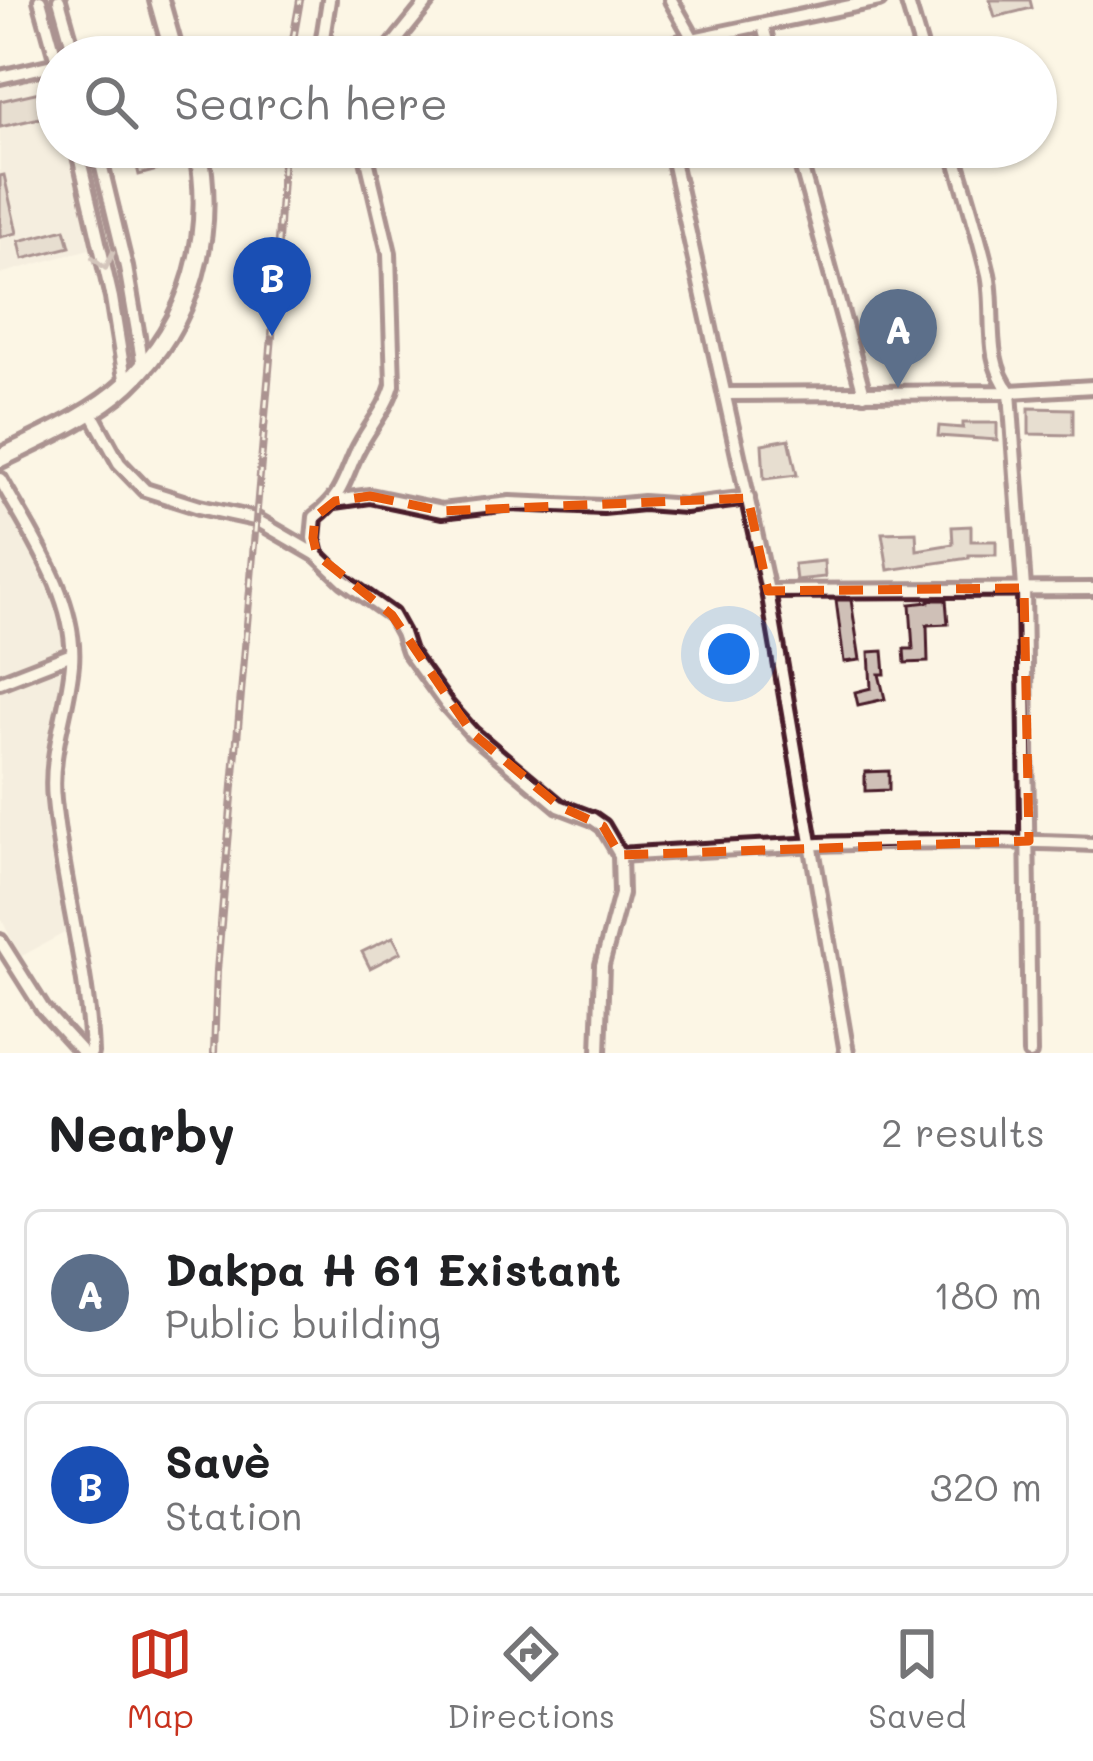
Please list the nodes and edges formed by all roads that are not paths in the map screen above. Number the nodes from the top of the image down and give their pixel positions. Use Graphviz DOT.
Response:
graph roads {
  1 [pos="40,0"];
  2 [pos="59,0"];
  3 [pos="160,0"];
  4 [pos="329,0"];
  5 [pos="429,0"];
  6 [pos="671,0"];
  7 [pos="879,0"];
  8 [pos="908,0"];
  9 [pos="763,26"];
  10 [pos="50,36"];
  11 [pos="69,36"];
  12 [pos="170,36"];
  13 [pos="323,36"];
  14 [pos="399,36"];
  15 [pos="692,36"];
  16 [pos="705,36"];
  17 [pos="766,36"];
  18 [pos="917,36"];
  19 [pos="36,68"];
  20 [pos="0,77"];
  21 [pos="82,168"];
  22 [pos="102,168"];
  23 [pos="201,168"];
  24 [pos="369,168"];
  25 [pos="675,168"];
  26 [pos="802,168"];
  27 [pos="958,168"];
  28 [pos="143,366"];
  29 [pos="126,385"];
  30 [pos="1093,387"];
  31 [pos="1010,392"];
  32 [pos="725,394"];
  33 [pos="864,394"];
  34 [pos="90,410"];
  35 [pos="0,458"];
  36 [pos="0,479"];
  37 [pos="748,498"];
  38 [pos="335,501"];
  39 [pos="317,555"];
  40 [pos="1024,588"];
  41 [pos="1093,590"];
  42 [pos="768,591"];
  43 [pos="72,654"];
  44 [pos="0,682"];
  45 [pos="1029,841"];
  46 [pos="812,843"];
  47 [pos="1093,844"];
  48 [pos="620,856"];
  49 [pos="0,941"];
  50 [pos="87,1053"];
  51 [pos="598,1053"];
  52 [pos="848,1053"];
  53 [pos="1030,1053"];
  1 -- 10 [label="street"];
  2 -- 11 [label="street"];
  3 -- 12 [label="main road"];
  4 -- 13 [label="street"];
  5 -- 14 [label="street"];
  6 -- 15 [label="street"];
  7 -- 9 [label="street"];
  8 -- 18 [label="street"];
  9 -- 16 [label="street"];
  9 -- 17 [label="street"];
  19 -- 20 [label="street"];
  21 -- 29 [label="street, one-way"];
  22 -- 28 [label="street"];
  23 -- 28 [label="main road"];
  24 -- 38 [label="street"];
  25 -- 32 [label="street"];
  26 -- 33 [label="street"];
  27 -- 31 [label="street"];
  28 -- 29 [label="main road"];
  29 -- 34 [label="main road"];
  30 -- 31 [label="street"];
  31 -- 33 [label="street"];
  31 -- 40 [label="street"];
  32 -- 33 [label="street"];
  32 -- 37 [label="street"];
  34 -- 35 [label="main road"];
  34 -- 39 [label="street"];
  36 -- 43 [label="street"];
  37 -- 38 [label="street"];
  37 -- 42 [label="street"];
  38 -- 39 [label="street"];
  39 -- 48 [label="street"];
  40 -- 41 [label="street"];
  40 -- 42 [label="street"];
  40 -- 45 [label="street"];
  42 -- 46 [label="street"];
  43 -- 44 [label="street"];
  43 -- 50 [label="street"];
  45 -- 46 [label="street"];
  45 -- 47 [label="street"];
  45 -- 53 [label="street"];
  46 -- 48 [label="street"];
  46 -- 52 [label="street"];
  48 -- 51 [label="street"];
  49 -- 50 [label="street"];
}
